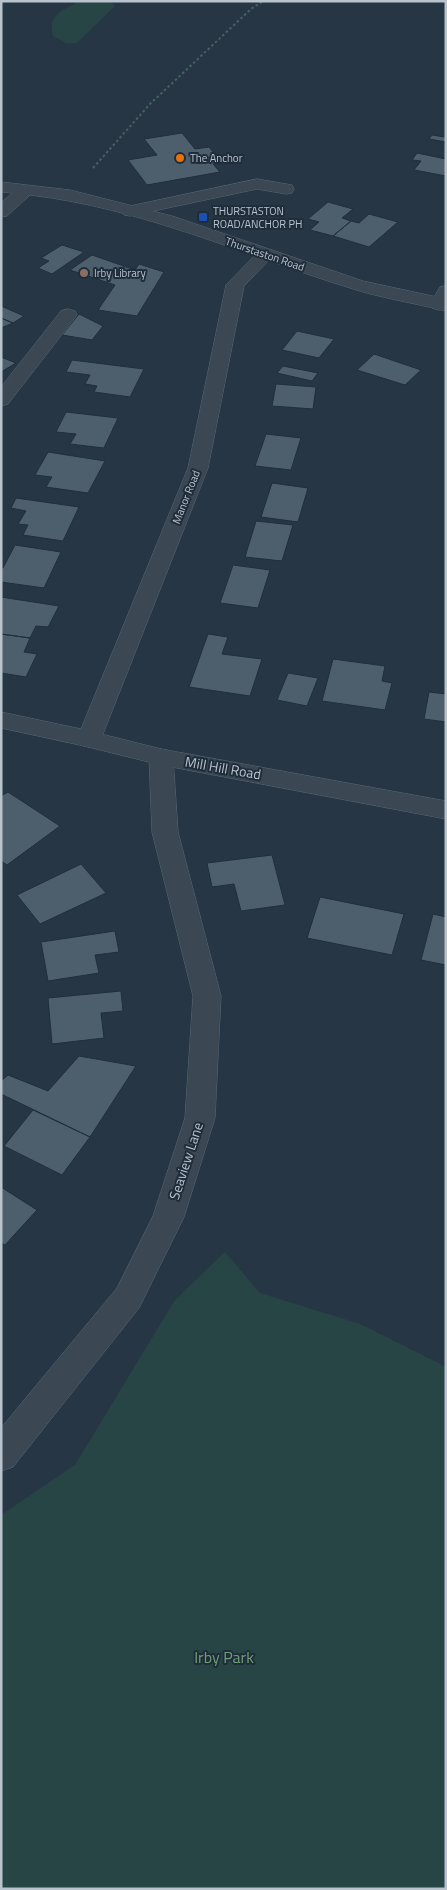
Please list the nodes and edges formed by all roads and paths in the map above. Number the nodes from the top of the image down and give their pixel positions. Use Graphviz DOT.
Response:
graph roads {
  1 [pos="263,1"];
  2 [pos="1,187"];
  3 [pos="286,188"];
  4 [pos="26,190"];
  5 [pos="70,195"];
  6 [pos="130,211"];
  7 [pos="1,212"];
  8 [pos="266,254"];
  9 [pos="443,300"];
  10 [pos="68,315"];
  11 [pos="1,400"];
  12 [pos="1,720"];
  13 [pos="89,740"];
  14 [pos="161,757"];
  15 [pos="446,810"];
  16 [pos="1,1455"];
  1 -- 5 [label="path"];
  2 -- 4 [label="street, Thurstaston Road"];
  3 -- 6 [label="street"];
  4 -- 5 [label="street, Thurstaston Road"];
  4 -- 7 [label="street"];
  5 -- 6 [label="street, Thurstaston Road"];
  6 -- 8 [label="street, Thurstaston Road"];
  8 -- 9 [label="street, Thurstaston Road"];
  8 -- 13 [label="street, Manor Road"];
  10 -- 11 [label="street"];
  12 -- 13 [label="street, Mill Hill Road"];
  13 -- 14 [label="street, Mill Hill Road"];
  14 -- 15 [label="street, Mill Hill Road"];
  14 -- 16 [label="street, Seaview Lane"];
}
